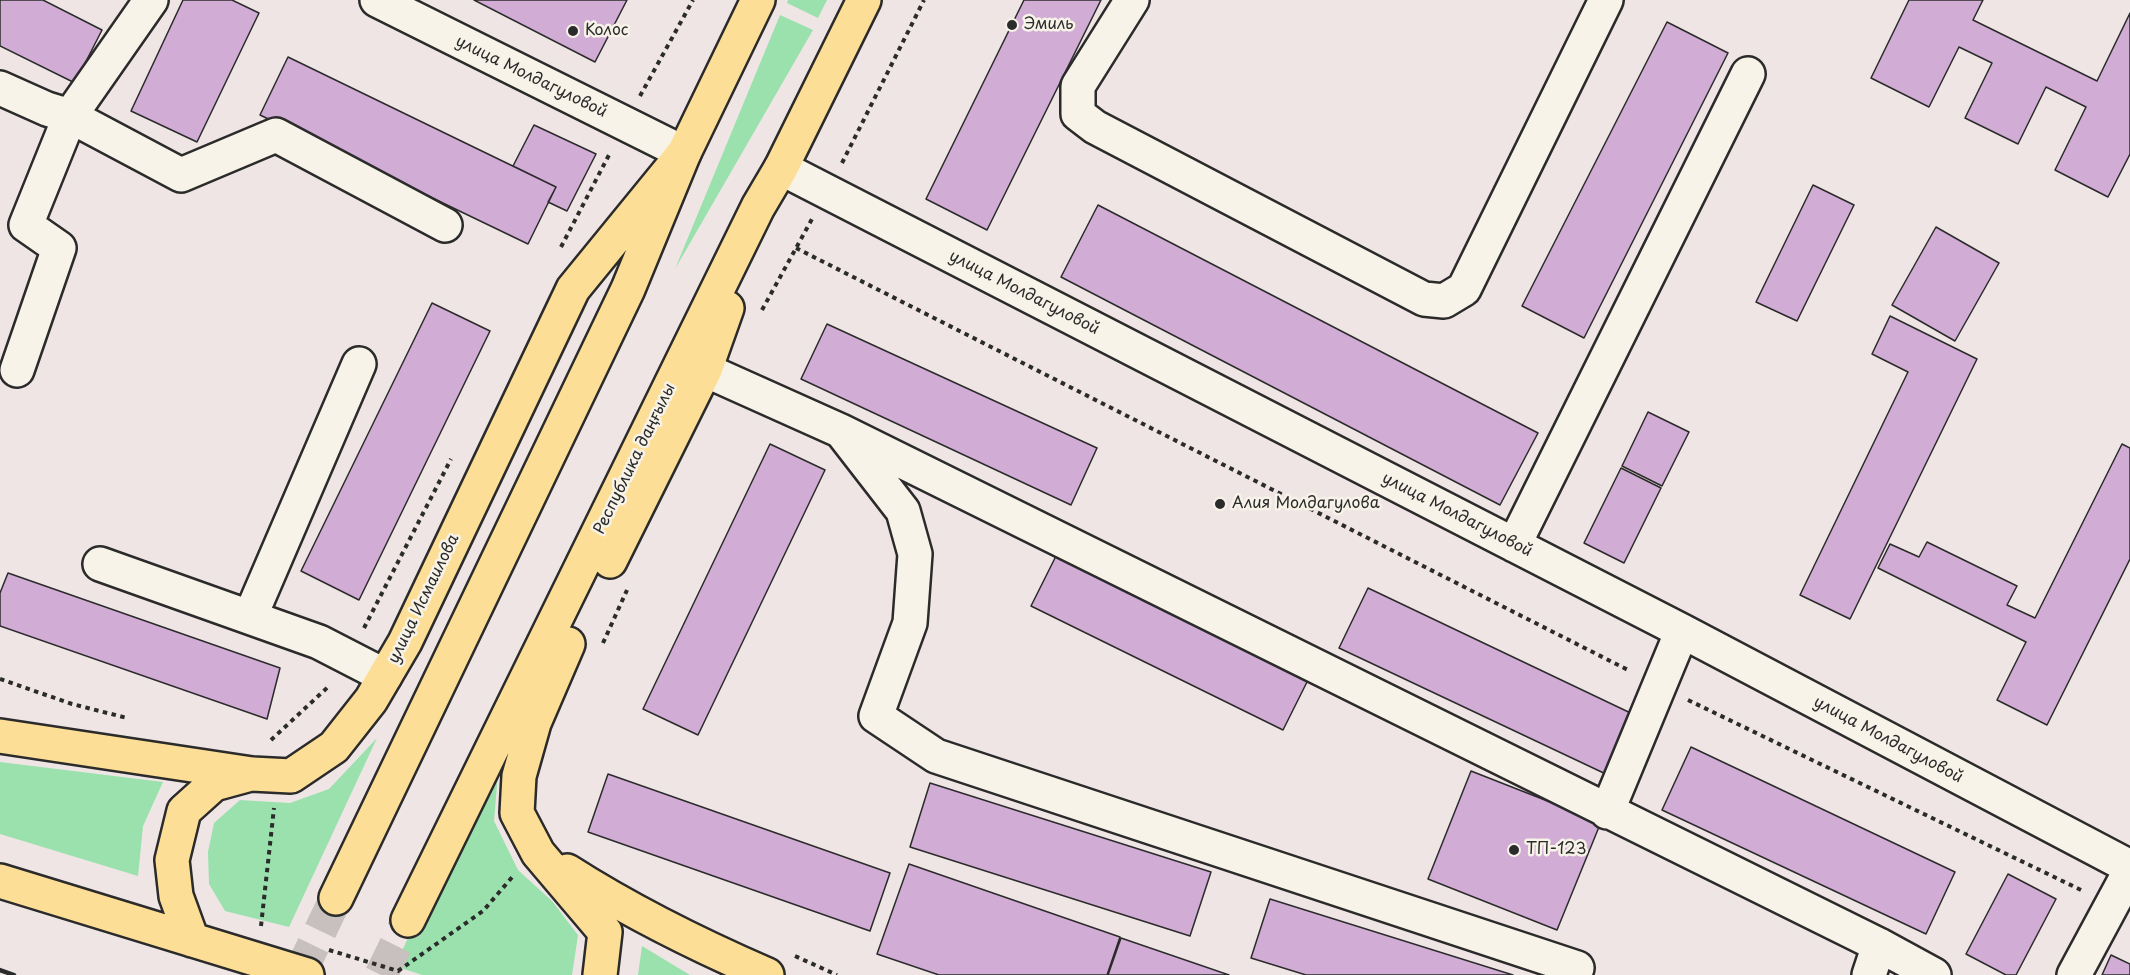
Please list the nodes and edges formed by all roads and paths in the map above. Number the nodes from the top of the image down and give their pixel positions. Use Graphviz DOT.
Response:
graph roads {
  1 [pos="151,0"];
  2 [pos="377,0"];
  3 [pos="758,0"];
  4 [pos="864,0"];
  5 [pos="924,0"];
  6 [pos="1132,0"];
  7 [pos="1606,0"];
  8 [pos="1748,74"];
  9 [pos="0,88"];
  10 [pos="70,116"];
  11 [pos="684,153"];
  12 [pos="781,168"];
  13 [pos="827,192"];
  14 [pos="758,207"];
  15 [pos="445,225"];
  16 [pos="796,248"];
  17 [pos="758,318"];
  18 [pos="359,364"];
  19 [pos="17,370"];
  20 [pos="705,370"];
  21 [pos="841,431"];
  22 [pos="1514,545"];
  23 [pos="100,564"];
  24 [pos="631,583"];
  25 [pos="250,617"];
  26 [pos="1682,631"];
  27 [pos="601,648"];
  28 [pos="385,676"];
  29 [pos="0,679"];
  30 [pos="1660,686"];
  31 [pos="128,718"];
  32 [pos="0,736"];
  33 [pos="252,774"];
  34 [pos="1607,812"];
  35 [pos="538,853"];
  36 [pos="2130,869"];
  37 [pos="0,881"];
  38 [pos="336,898"];
  39 [pos="2111,905"];
  40 [pos="408,920"];
  41 [pos="192,940"];
  42 [pos="794,955"];
  43 [pos="1874,960"];
  44 [pos="307,975"];
  45 [pos="600,975"];
  46 [pos="767,975"];
  47 [pos="837,975"];
  48 [pos="1574,975"];
  49 [pos="1934,975"];
  50 [pos="2074,975"];
  1 -- 10 [label="street"];
  2 -- 11 [label="street, улица Молдагуловой"];
  3 -- 11 [label="main road"];
  4 -- 12 [label="main road, Республика даңғылы"];
  5 -- 13 [label="path"];
  6 -- 7 [label="street"];
  8 -- 22 [label="street"];
  9 -- 10 [label="street"];
  10 -- 15 [label="street"];
  10 -- 19 [label="street"];
  11 -- 28 [label="main road, улица Исмаилова"];
  11 -- 38 [label="main road"];
  12 -- 13 [label="street, улица Молдагуловой"];
  12 -- 14 [label="main road, Республика даңғылы"];
  13 -- 16 [label="path"];
  13 -- 22 [label="street, улица Молдагуловой"];
  14 -- 20 [label="main road"];
  14 -- 40 [label="main road, Республика даңғылы"];
  16 -- 17 [label="path"];
  16 -- 30 [label="path"];
  18 -- 25 [label="street"];
  20 -- 21 [label="street"];
  20 -- 35 [label="main road"];
  21 -- 34 [label="street"];
  21 -- 48 [label="street"];
  22 -- 26 [label="street, улица Молдагуловой"];
  23 -- 25 [label="street"];
  24 -- 27 [label="path"];
  25 -- 28 [label="street"];
  26 -- 30 [label="street"];
  26 -- 36 [label="street, улица Молдагуловой"];
  28 -- 33 [label="main road, улица Исмаилова"];
  29 -- 31 [label="path"];
  30 -- 34 [label="street"];
  30 -- 39 [label="path"];
  32 -- 33 [label="main road, улица Исмаилова"];
  33 -- 41 [label="main road"];
  34 -- 43 [label="street"];
  35 -- 45 [label="main road"];
  35 -- 46 [label="main road"];
  36 -- 39 [label="street"];
  37 -- 41 [label="main road"];
  39 -- 50 [label="street"];
  41 -- 44 [label="main road"];
  42 -- 47 [label="path"];
  43 -- 49 [label="street"];
}
